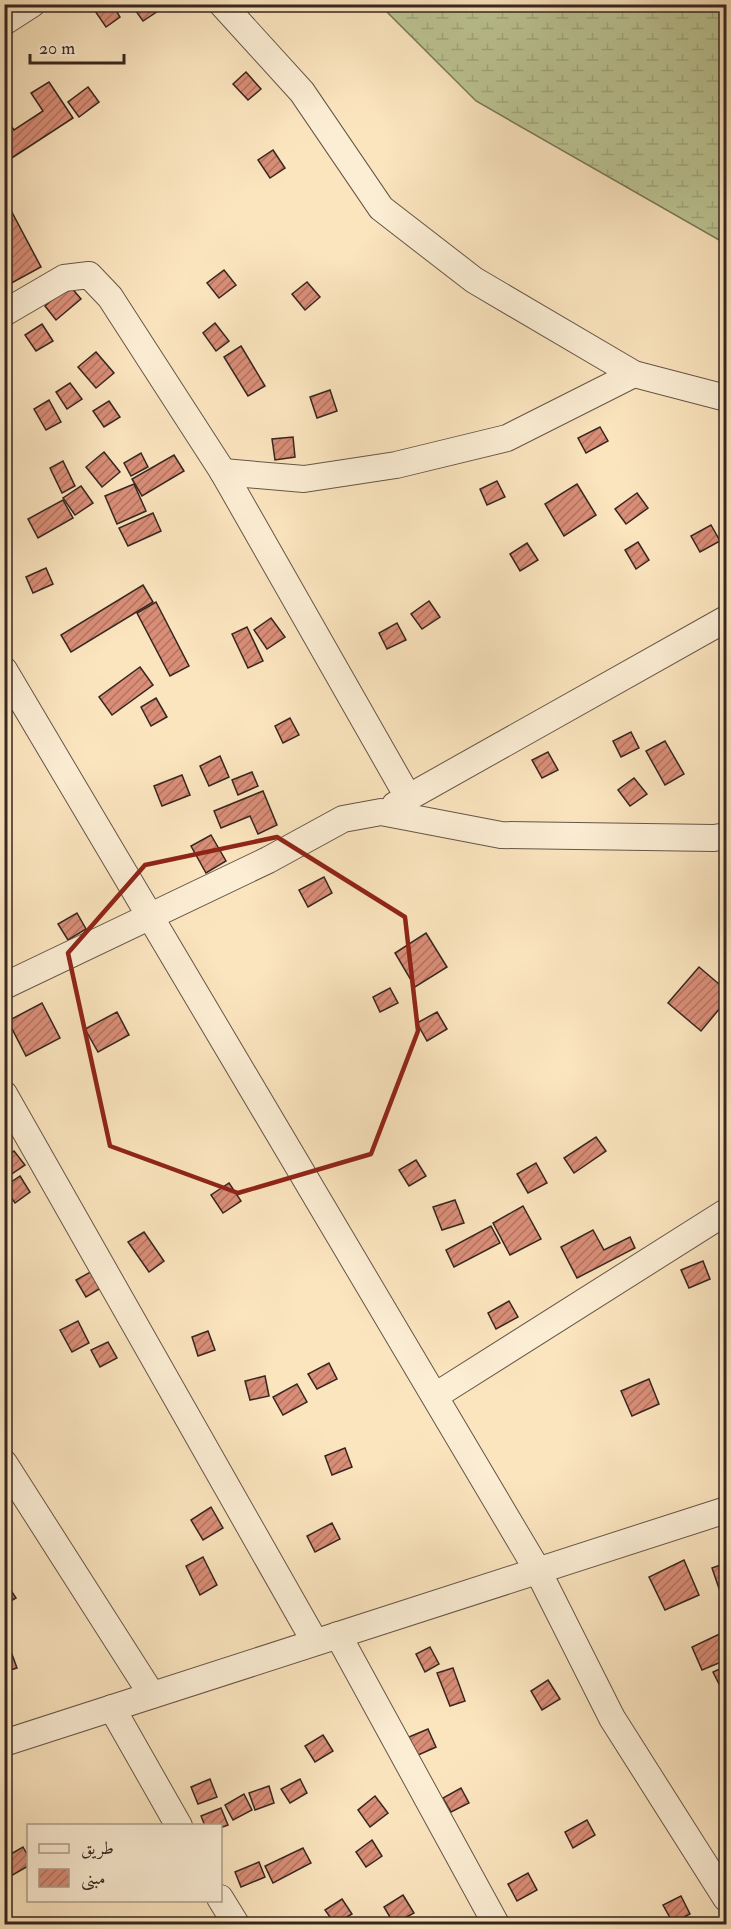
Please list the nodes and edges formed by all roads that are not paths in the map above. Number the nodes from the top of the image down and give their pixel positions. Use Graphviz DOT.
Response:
graph roads {
  1 [pos="32,4"];
  2 [pos="222,4"];
  3 [pos="4,22"];
  4 [pos="4,313"];
  5 [pos="634,374"];
  6 [pos="726,398"];
  7 [pos="223,472"];
  8 [pos="726,619"];
  9 [pos="4,670"];
  10 [pos="408,797"];
  11 [pos="381,812"];
  12 [pos="726,836"];
  13 [pos="151,917"];
  14 [pos="4,986"];
  15 [pos="4,1094"];
  16 [pos="726,1212"];
  17 [pos="435,1396"];
  18 [pos="4,1463"];
  19 [pos="726,1510"];
  20 [pos="538,1571"];
  21 [pos="326,1639"];
  22 [pos="152,1695"];
  23 [pos="112,1708"];
  24 [pos="4,1743"];
  25 [pos="178,1824"];
  26 [pos="726,1898"];
  27 [pos="222,1901"];
  28 [pos="236,1924"];
  29 [pos="496,1924"];
  1 -- 3 [label="street"];
  2 -- 5 [label="street"];
  4 -- 7 [label="street"];
  5 -- 6 [label="street"];
  5 -- 7 [label="street"];
  7 -- 10 [label="street"];
  8 -- 10 [label="street"];
  9 -- 13 [label="street"];
  10 -- 11 [label="street"];
  11 -- 12 [label="street"];
  11 -- 13 [label="street"];
  13 -- 14 [label="street"];
  13 -- 17 [label="street"];
  15 -- 21 [label="street"];
  16 -- 17 [label="street"];
  17 -- 20 [label="street"];
  18 -- 22 [label="street"];
  19 -- 20 [label="street"];
  20 -- 21 [label="street"];
  20 -- 26 [label="street"];
  21 -- 22 [label="street"];
  21 -- 29 [label="street"];
  22 -- 23 [label="street"];
  23 -- 24 [label="street"];
  23 -- 25 [label="street"];
  27 -- 28 [label="street"];
}
